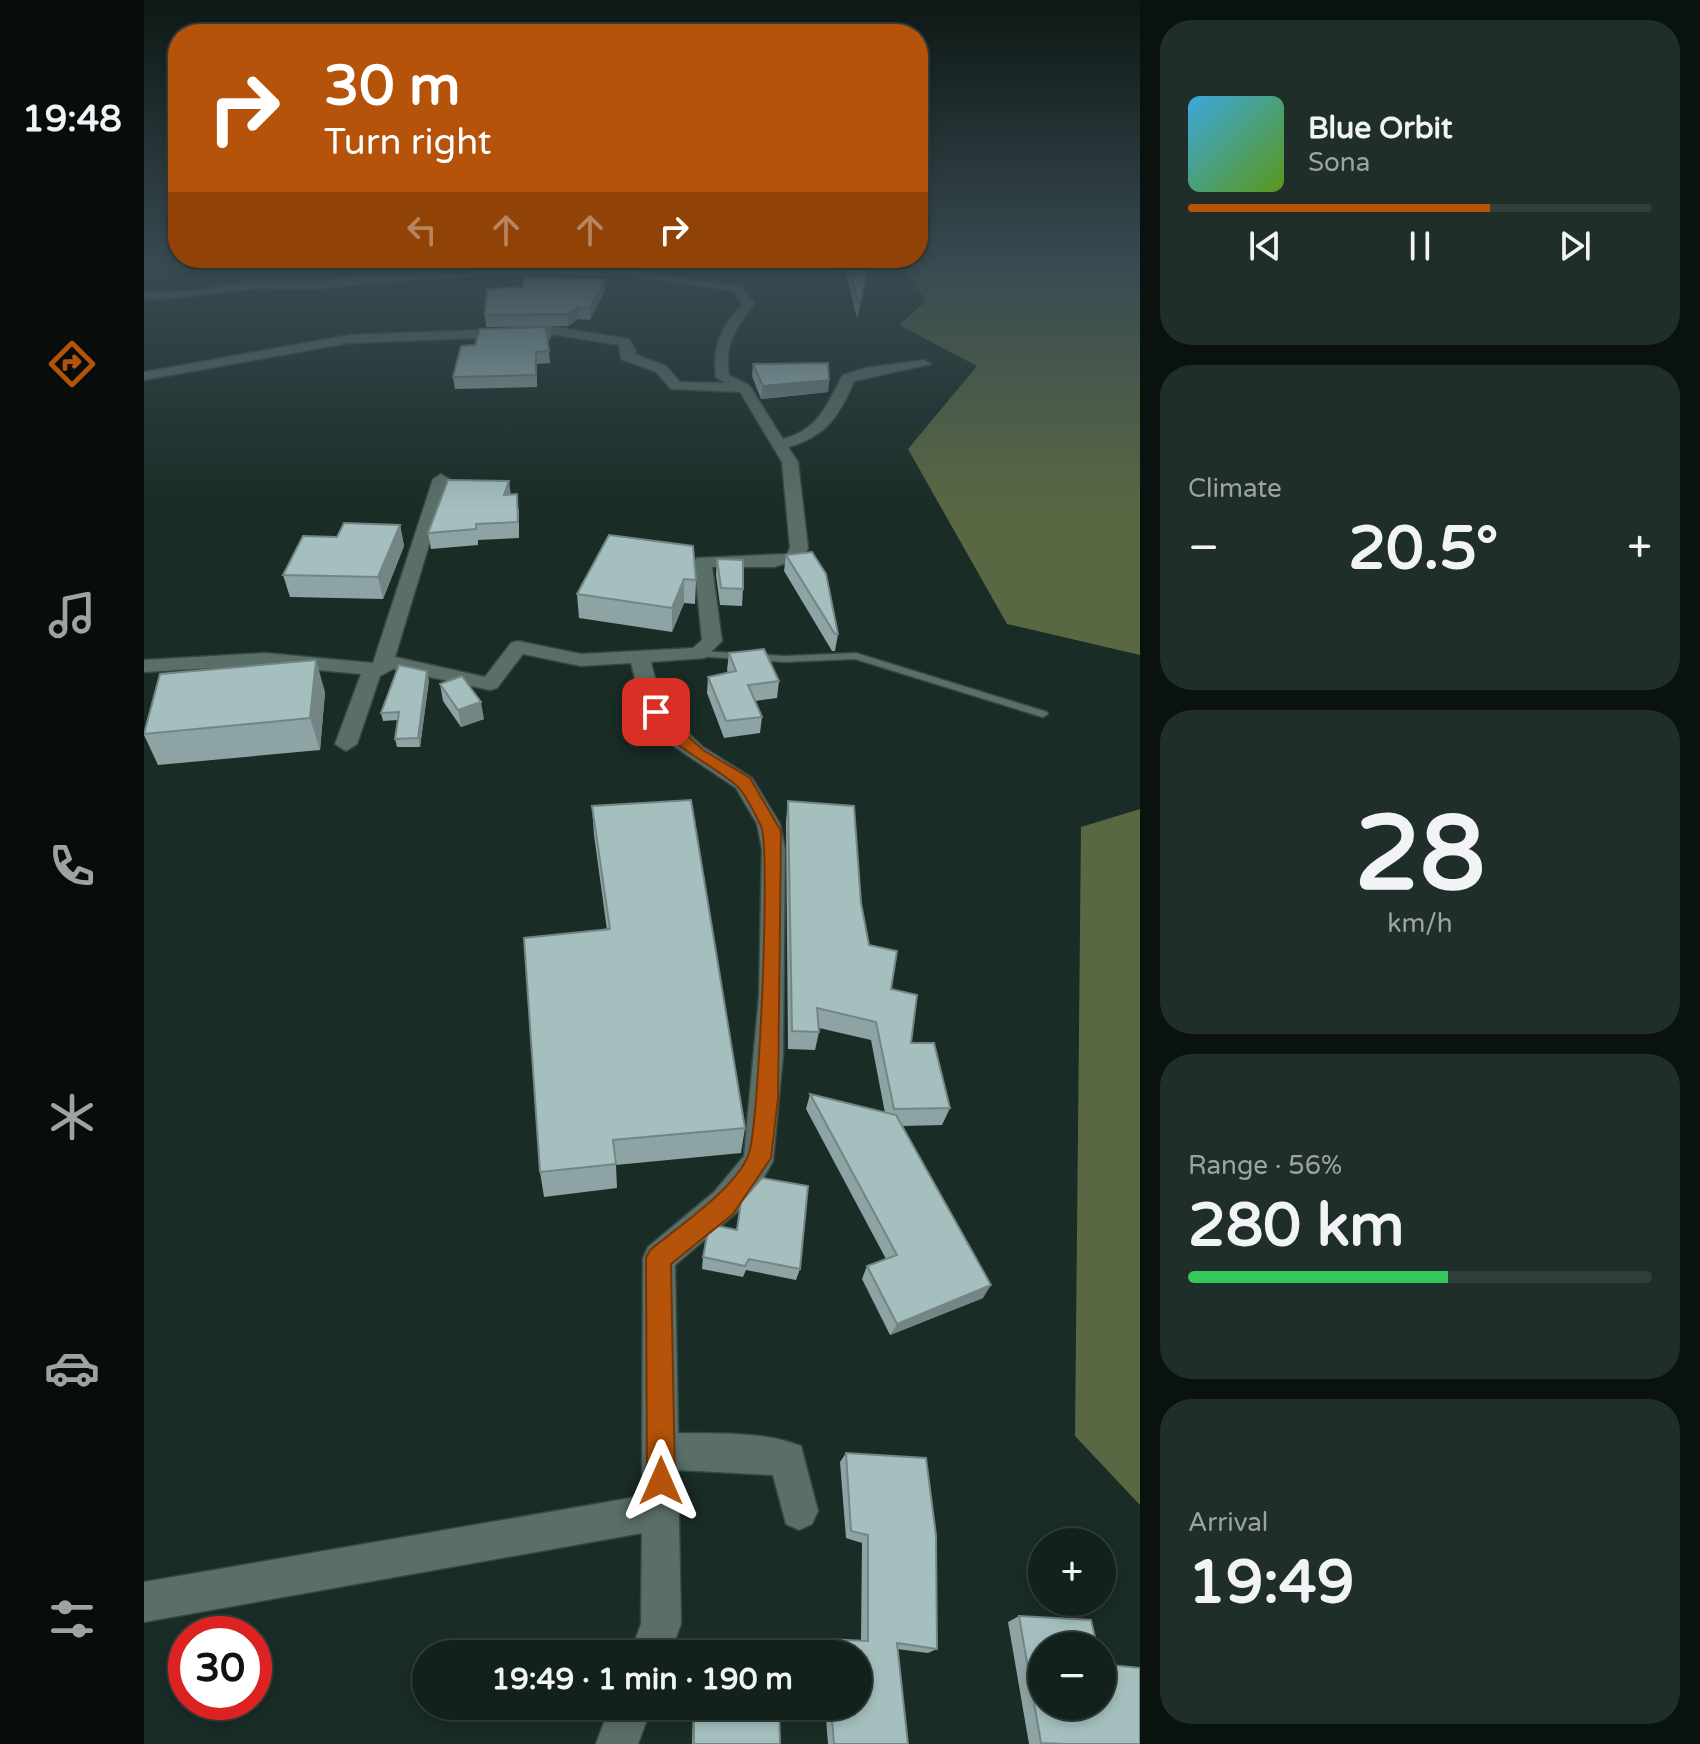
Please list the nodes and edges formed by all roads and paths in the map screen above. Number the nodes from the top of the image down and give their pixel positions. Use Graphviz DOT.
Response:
graph roads {
  1 [pos="308,346"];
  2 [pos="627,346"];
  3 [pos="723,346"];
  4 [pos="924,364"];
  5 [pos="144,376"];
  6 [pos="744,388"];
  7 [pos="779,445"];
  8 [pos="441,479"];
  9 [pos="698,654"];
  10 [pos="640,659"];
  11 [pos="144,666"];
  12 [pos="377,669"];
  13 [pos="1043,714"];
  14 [pos="346,744"];
  15 [pos="661,1451"];
  16 [pos="662,1511"];
  17 [pos="799,1511"];
  18 [pos="144,1602"];
  19 [pos="655,1640"];
  20 [pos="626,1720"];
  21 [pos="617,1744"];
  1 -- 5 [label="street"];
  2 -- 6 [label="street"];
  3 -- 6 [label="street"];
  4 -- 7 [label="street"];
  6 -- 7 [label="street"];
  7 -- 9 [label="street"];
  8 -- 12 [label="street"];
  9 -- 10 [label="street"];
  9 -- 13 [label="lane"];
  10 -- 12 [label="street"];
  10 -- 15 [label="street"];
  11 -- 12 [label="street"];
  12 -- 14 [label="street"];
  15 -- 16 [label="street"];
  15 -- 17 [label="street"];
  16 -- 18 [label="street"];
  16 -- 19 [label="street"];
  20 -- 21 [label="street"];
}
